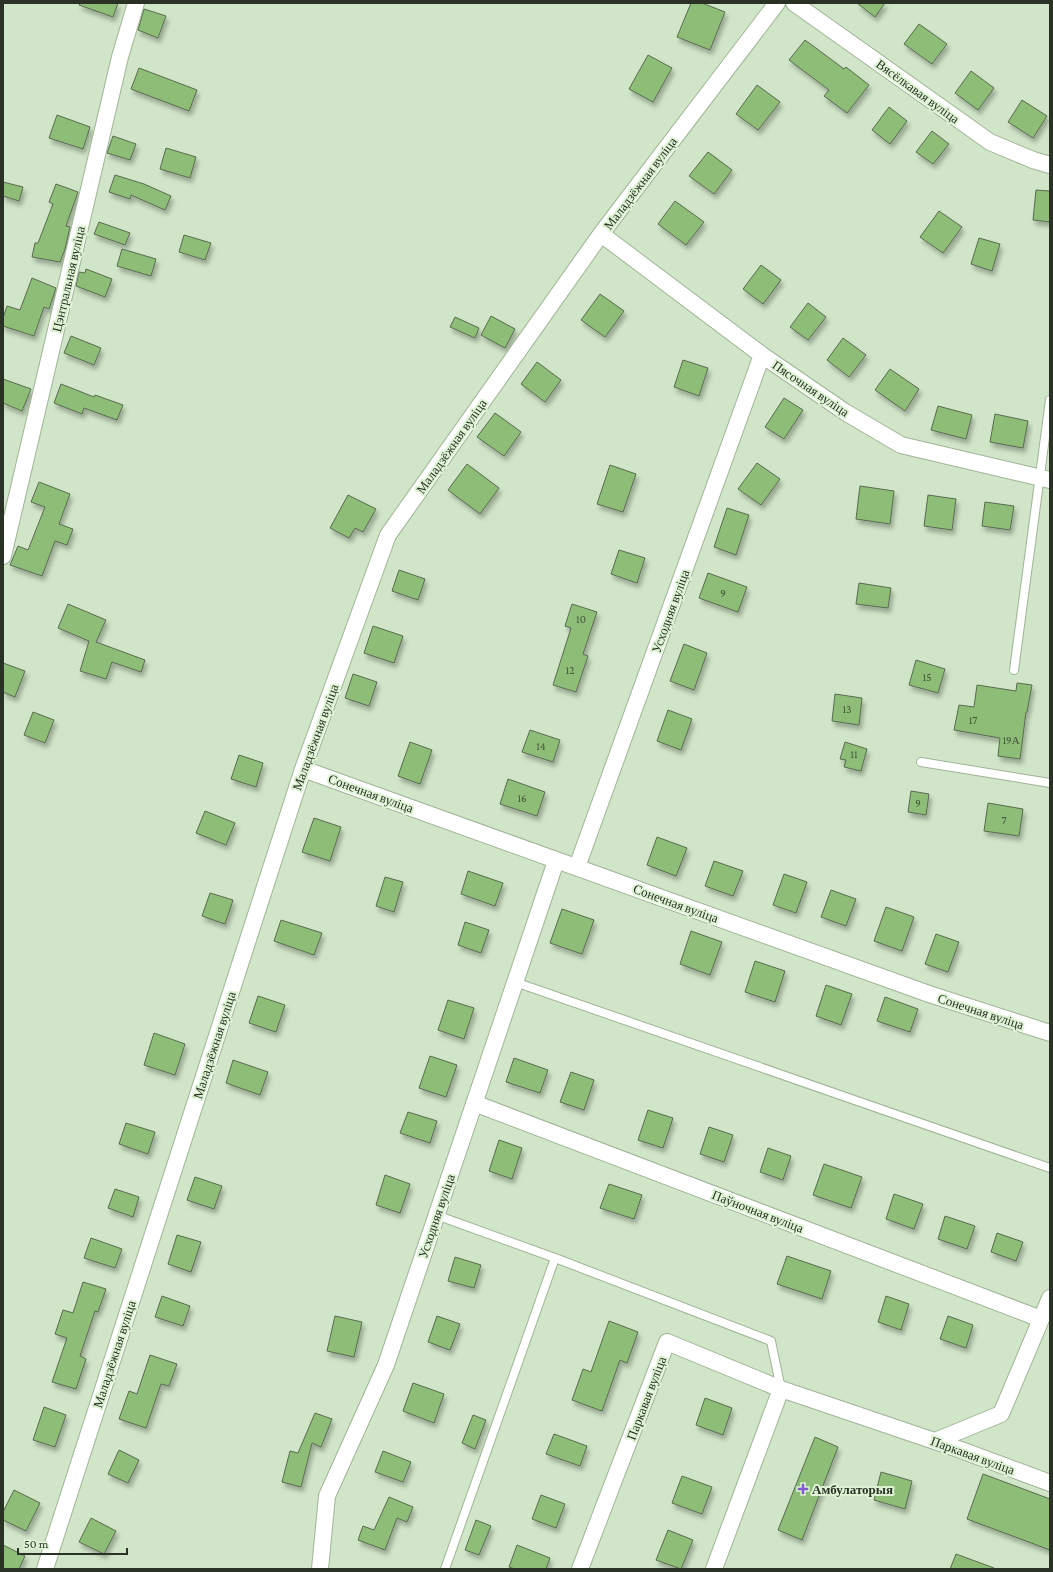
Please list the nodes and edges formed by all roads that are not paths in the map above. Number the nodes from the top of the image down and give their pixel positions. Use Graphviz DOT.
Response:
graph roads {
  1 [pos="136,3"];
  2 [pos="777,3"];
  3 [pos="794,3"];
  4 [pos="1050,165"];
  5 [pos="601,234"];
  6 [pos="762,355"];
  7 [pos="1050,400"];
  8 [pos="1045,479"];
  9 [pos="3,556"];
  10 [pos="1014,670"];
  11 [pos="921,762"];
  12 [pos="303,769"];
  13 [pos="1050,783"];
  14 [pos="556,861"];
  15 [pos="578,867"];
  16 [pos="515,982"];
  17 [pos="1050,1033"];
  18 [pos="474,1103"];
  19 [pos="1050,1168"];
  20 [pos="436,1215"];
  21 [pos="555,1258"];
  22 [pos="1050,1298"];
  23 [pos="1041,1319"];
  24 [pos="781,1389"];
  25 [pos="935,1441"];
  26 [pos="1050,1483"];
  27 [pos="45,1569"];
  28 [pos="320,1569"];
  29 [pos="445,1569"];
  30 [pos="580,1569"];
  31 [pos="714,1569"];
  1 -- 9 [label="street, Цэнтральная вуліца"];
  2 -- 5 [label="street, Маладзёжная вуліца"];
  3 -- 4 [label="street, Вясёлкавая вуліца"];
  5 -- 6 [label="street, Пясочная вуліца"];
  5 -- 12 [label="street, Маладзёжная вуліца"];
  6 -- 8 [label="street, Пясочная вуліца"];
  6 -- 15 [label="street, Усходняя вуліца"];
  7 -- 8 [label="lane"];
  8 -- 10 [label="lane"];
  11 -- 13 [label="lane"];
  12 -- 14 [label="street, Сонечная вуліца"];
  12 -- 27 [label="street, Маладзёжная вуліца"];
  14 -- 15 [label="street, Сонечная вуліца"];
  14 -- 16 [label="street, Усходняя вуліца"];
  15 -- 17 [label="street, Сонечная вуліца"];
  16 -- 18 [label="street, Усходняя вуліца"];
  16 -- 19 [label="lane"];
  18 -- 20 [label="street, Усходняя вуліца"];
  18 -- 23 [label="street, Паўночная вуліца"];
  20 -- 21 [label="lane"];
  20 -- 28 [label="street, Усходняя вуліца"];
  21 -- 24 [label="lane"];
  21 -- 29 [label="lane"];
  22 -- 23 [label="street"];
  23 -- 25 [label="street"];
  24 -- 25 [label="street, Паркавая вуліца"];
  24 -- 30 [label="street, Паркавая вуліца"];
  24 -- 31 [label="street"];
  25 -- 26 [label="street, Паркавая вуліца"];
}
